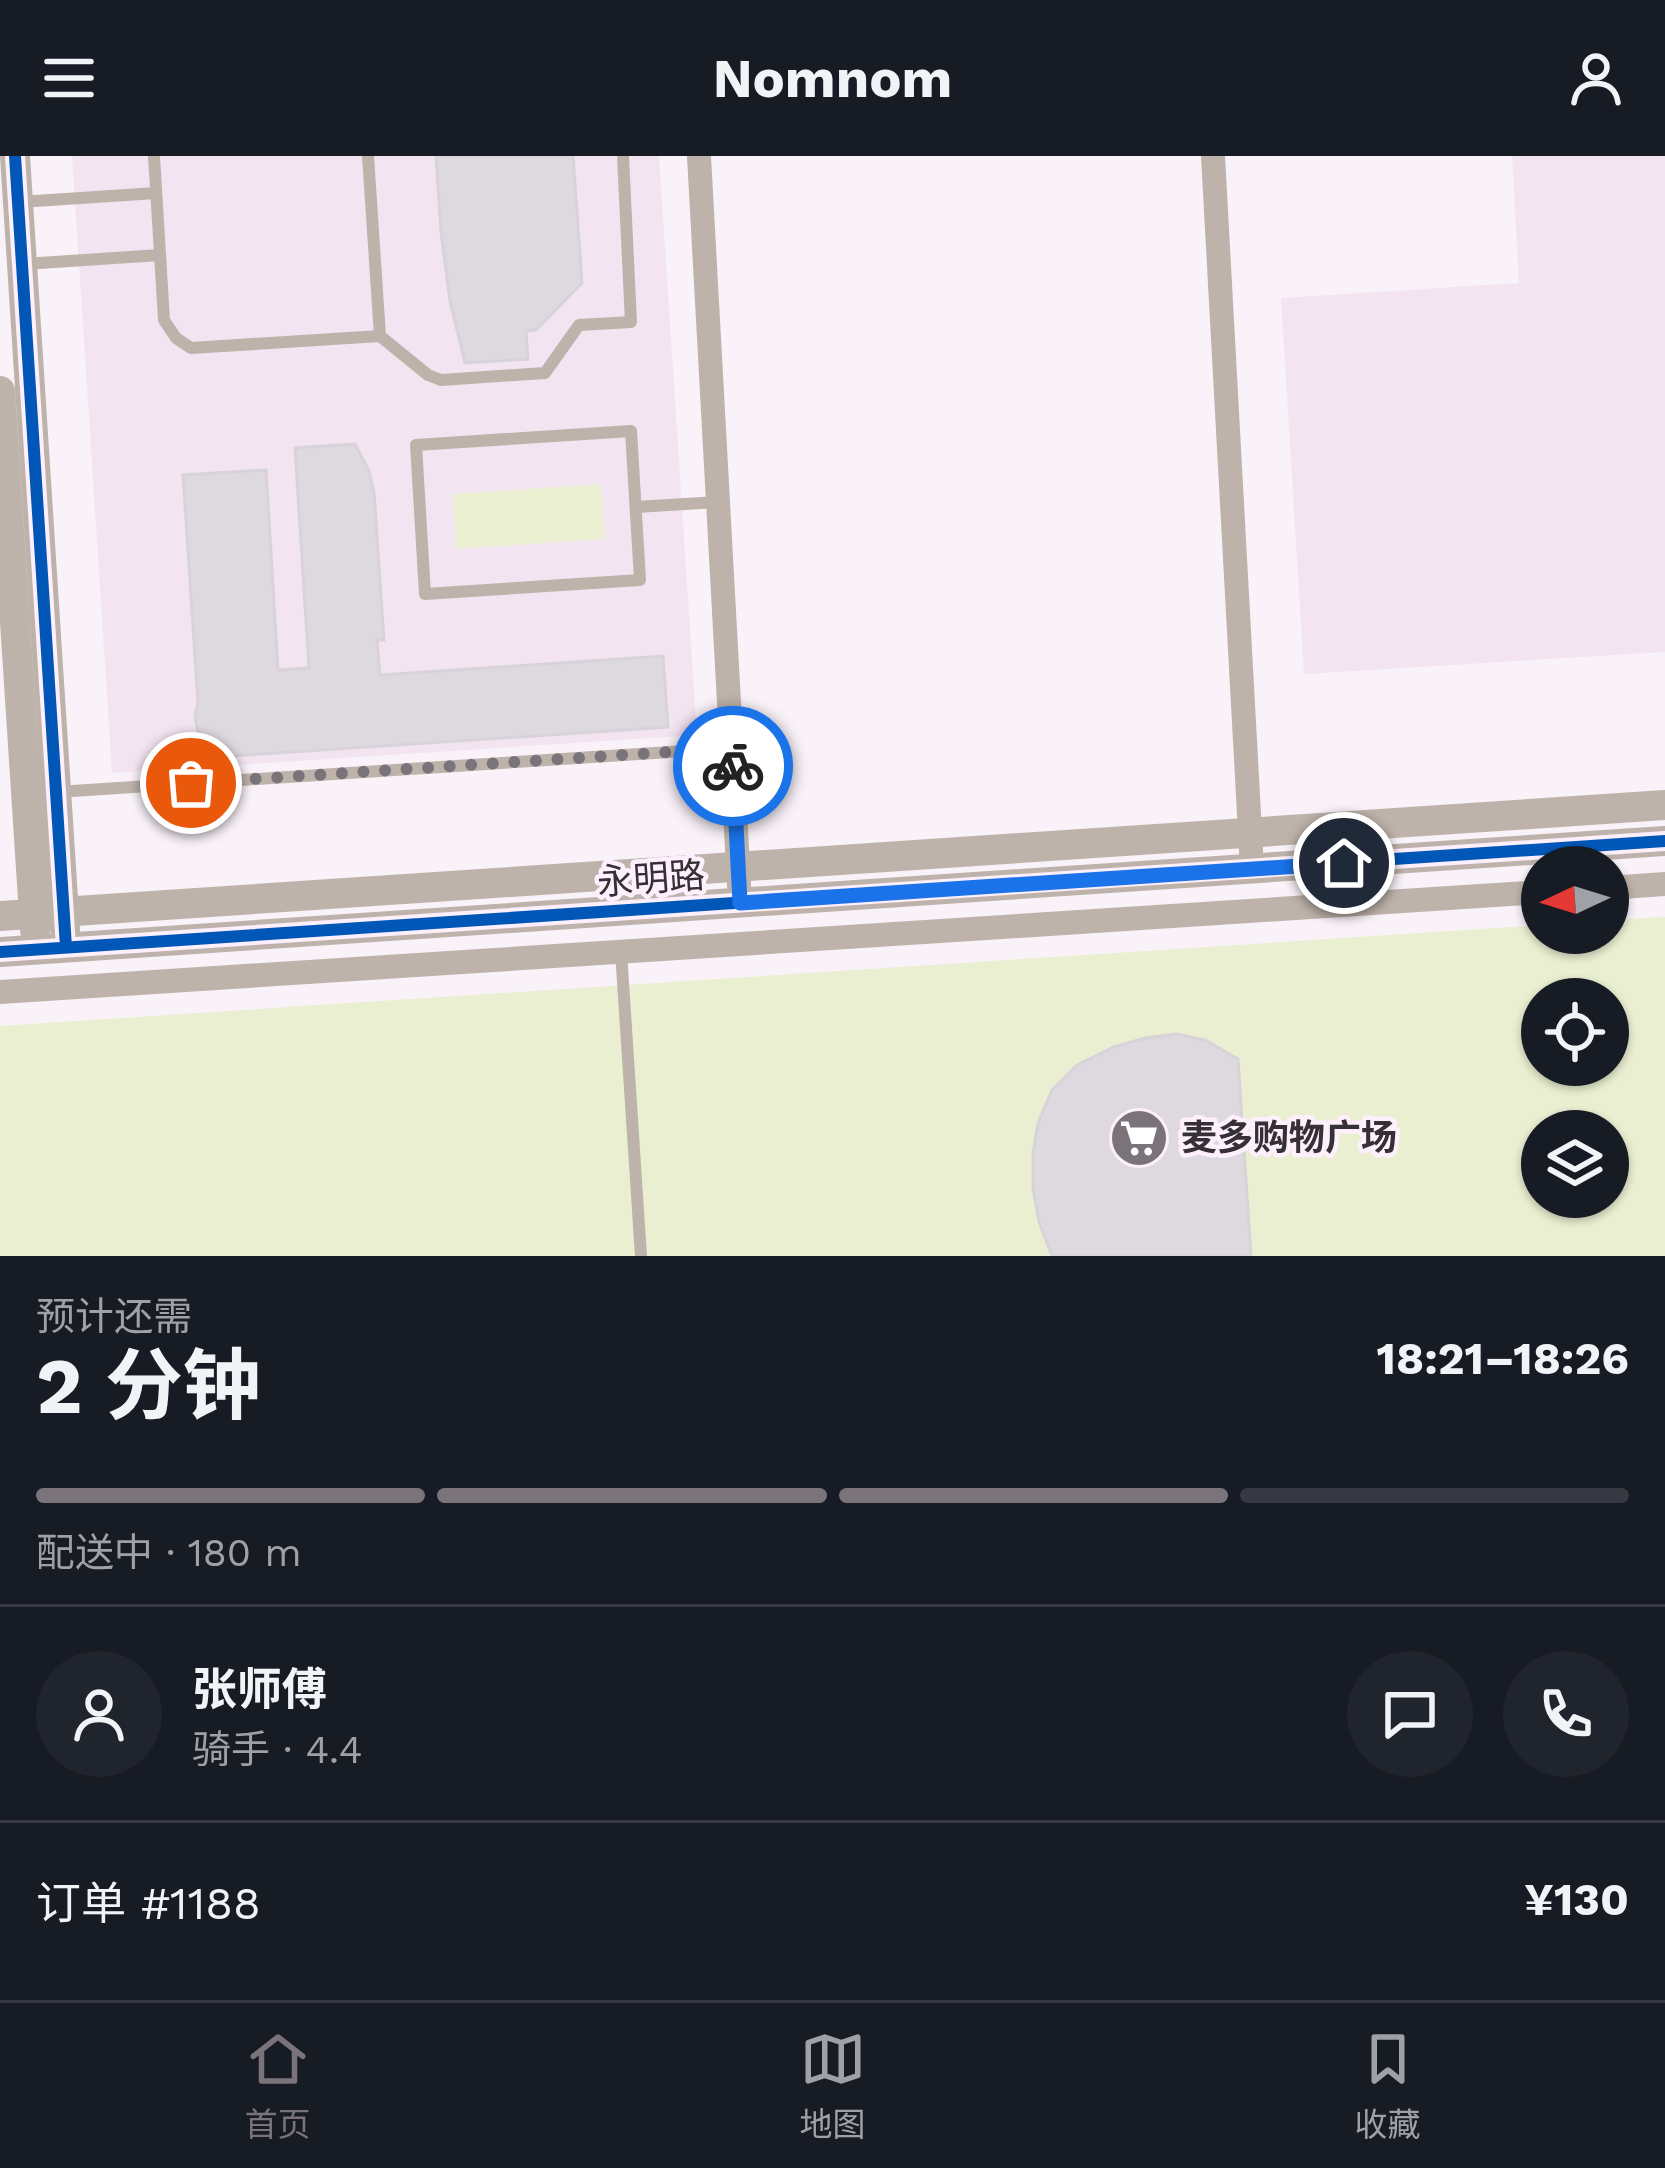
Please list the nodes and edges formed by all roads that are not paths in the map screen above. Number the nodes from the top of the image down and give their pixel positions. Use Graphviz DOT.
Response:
graph roads {
  1 [pos="15,156"];
  2 [pos="154,156"];
  3 [pos="368,156"];
  4 [pos="622,156"];
  5 [pos="699,156"];
  6 [pos="1213,156"];
  7 [pos="156,194"];
  8 [pos="18,202"];
  9 [pos="160,255"];
  10 [pos="22,264"];
  11 [pos="380,336"];
  12 [pos="0,391"];
  13 [pos="718,502"];
  14 [pos="636,507"];
  15 [pos="732,748"];
  16 [pos="56,792"];
  17 [pos="1665,806"];
  18 [pos="1250,833"];
  19 [pos="1665,841"];
  20 [pos="738,868"];
  21 [pos="1252,869"];
  22 [pos="1665,884"];
  23 [pos="1629,887"];
  24 [pos="1521,893"];
  25 [pos="740,903"];
  26 [pos="49,913"];
  27 [pos="0,916"];
  28 [pos="51,948"];
  29 [pos="621,951"];
  30 [pos="0,952"];
  31 [pos="0,992"];
  32 [pos="641,1256"];
  1 -- 8 [label="street"];
  2 -- 7 [label="lane"];
  3 -- 11 [label="lane"];
  4 -- 11 [label="lane"];
  5 -- 13 [label="street"];
  6 -- 18 [label="street"];
  7 -- 8 [label="lane"];
  7 -- 9 [label="lane"];
  8 -- 10 [label="street"];
  9 -- 10 [label="lane"];
  9 -- 11 [label="lane"];
  10 -- 16 [label="street"];
  12 -- 26 [label="street"];
  13 -- 14 [label="lane"];
  13 -- 15 [label="street"];
  14 -- 14 [label="lane"];
  15 -- 16 [label="lane"];
  15 -- 20 [label="street"];
  16 -- 26 [label="street"];
  17 -- 18 [label="street, 永明路"];
  18 -- 20 [label="street, 永明路"];
  18 -- 21 [label="street"];
  19 -- 21 [label="street, 永明路"];
  20 -- 25 [label="street"];
  20 -- 26 [label="street, 永明路"];
  21 -- 25 [label="street, 永明路"];
  22 -- 23 [label="street"];
  24 -- 29 [label="street"];
  25 -- 28 [label="street, 永明路"];
  26 -- 27 [label="street, 永明路"];
  26 -- 28 [label="street"];
  28 -- 30 [label="street, 永明路"];
  29 -- 31 [label="street"];
  29 -- 32 [label="lane"];
}
